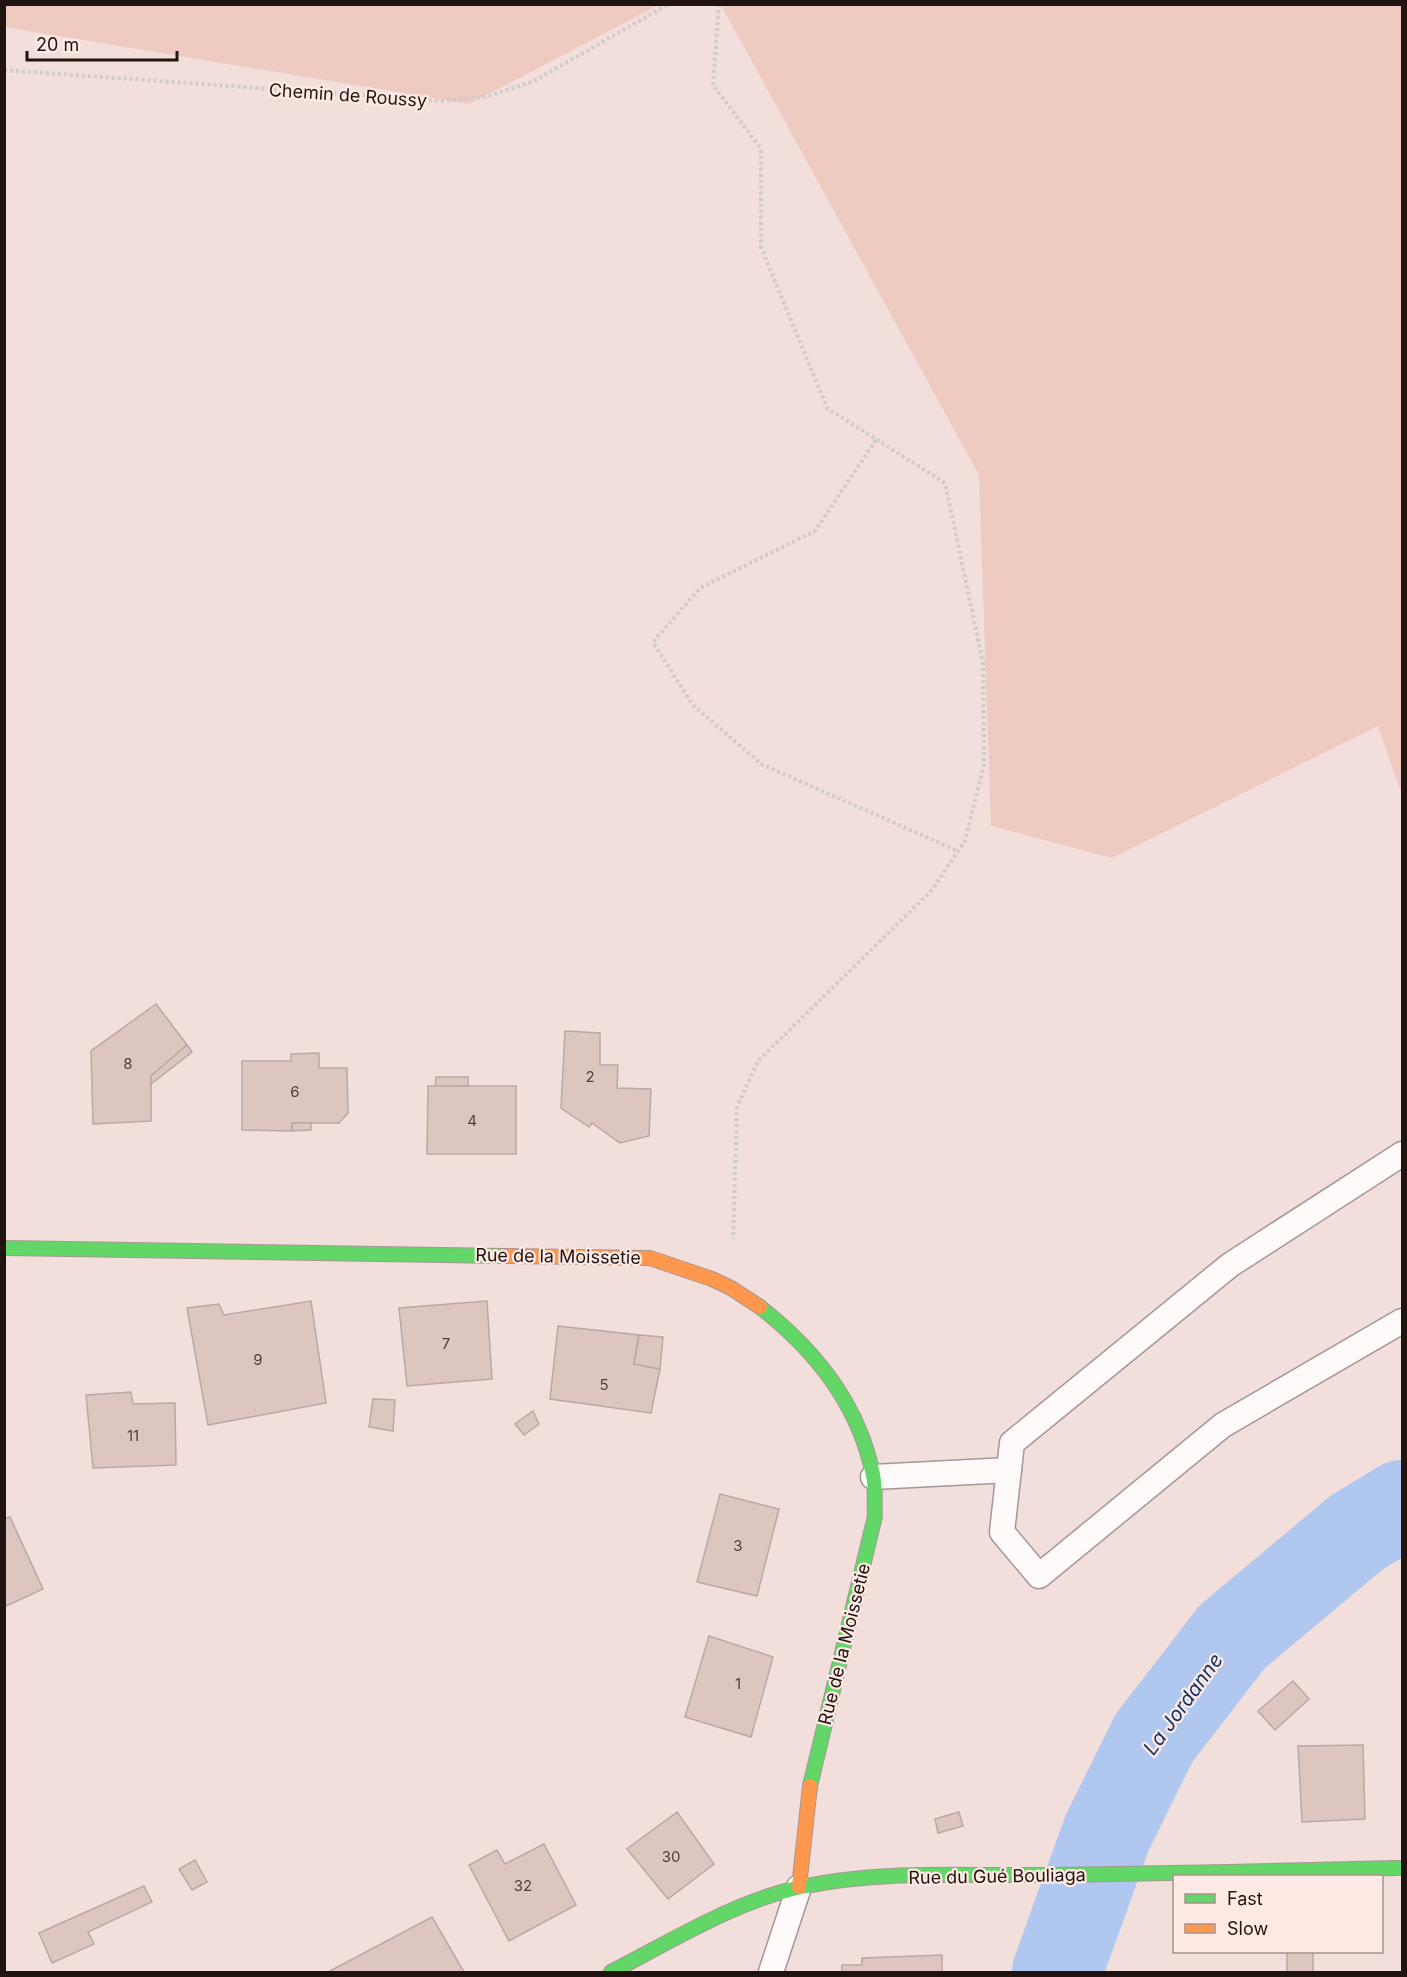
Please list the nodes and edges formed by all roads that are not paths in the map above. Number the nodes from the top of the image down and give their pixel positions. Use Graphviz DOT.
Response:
graph roads {
  1 [pos="1402,1154"];
  2 [pos="4,1248"];
  3 [pos="1402,1321"];
  4 [pos="1009,1470"];
  5 [pos="873,1477"];
  6 [pos="1402,1868"];
  7 [pos="799,1887"];
  8 [pos="610,1972"];
  9 [pos="771,1972"];
  1 -- 4 [label="lane"];
  2 -- 5 [label="street, Rue de la Moissetie"];
  3 -- 4 [label="lane"];
  4 -- 5 [label="lane"];
  5 -- 7 [label="street, Rue de la Moissetie"];
  6 -- 7 [label="street, Rue du Gué Bouliaga"];
  7 -- 8 [label="street, Rue du Gué Bouliaga"];
  7 -- 9 [label="lane"];
}
